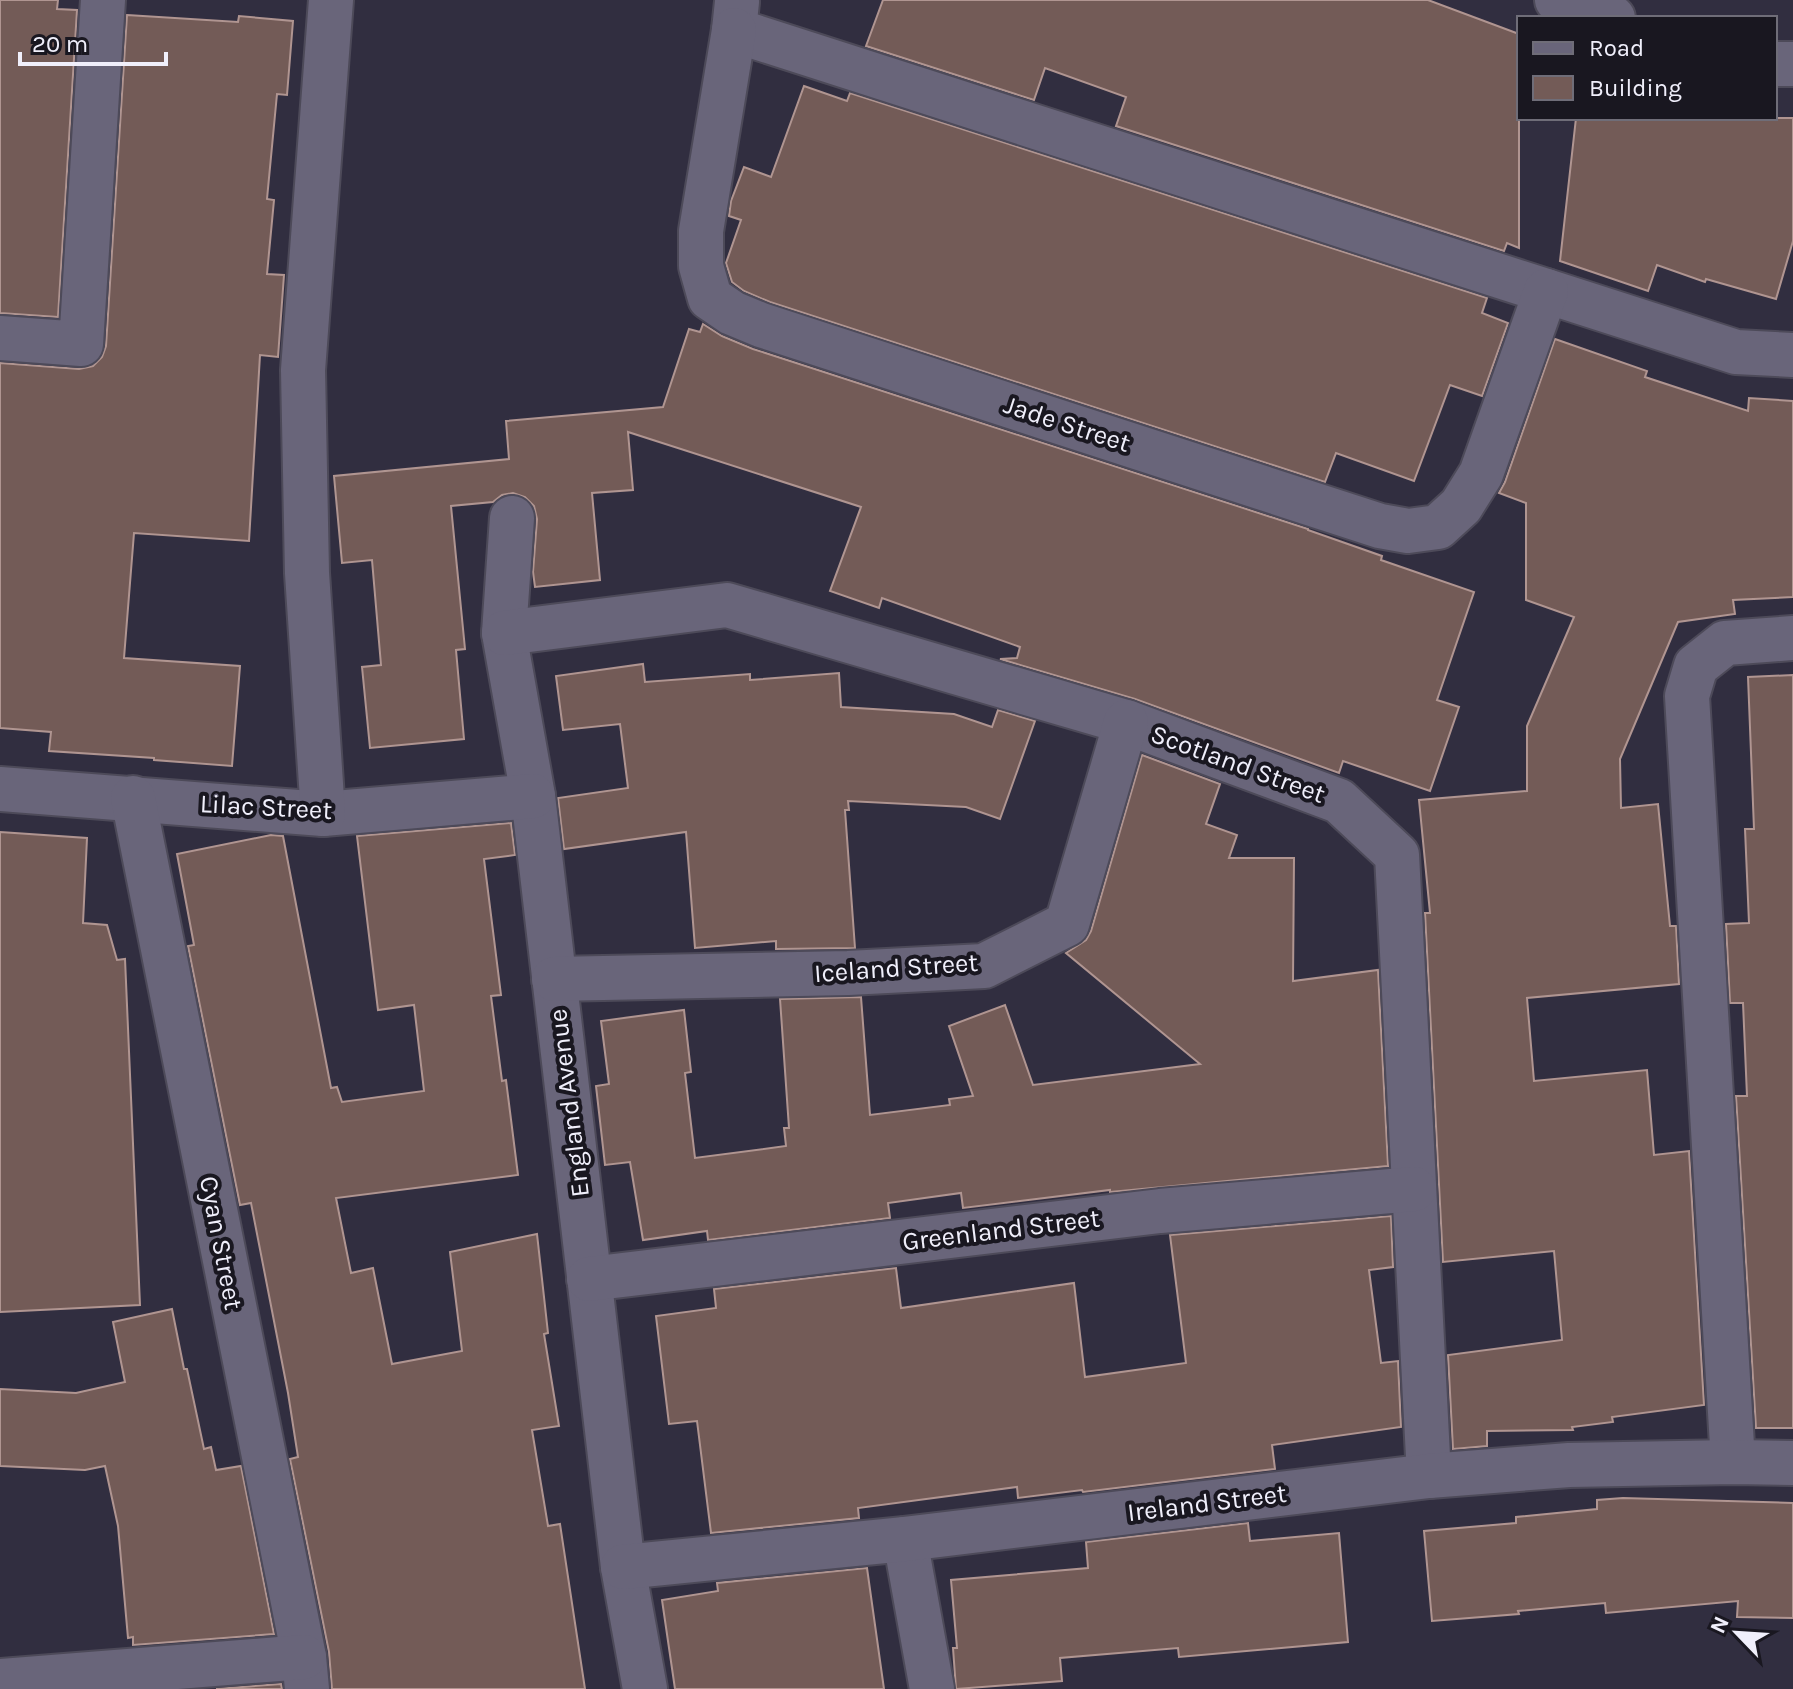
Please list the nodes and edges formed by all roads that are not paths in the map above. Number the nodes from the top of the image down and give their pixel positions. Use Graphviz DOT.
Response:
graph roads {
  1 [pos="103,0"];
  2 [pos="331,0"];
  3 [pos="1557,0"];
  4 [pos="736,15"];
  5 [pos="1607,16"];
  6 [pos="1546,291"];
  7 [pos="0,338"];
  8 [pos="1793,355"];
  9 [pos="512,518"];
  10 [pos="504,633"];
  11 [pos="1793,638"];
  12 [pos="1126,722"];
  13 [pos="0,789"];
  14 [pos="533,796"];
  15 [pos="133,798"];
  16 [pos="323,814"];
  17 [pos="554,979"];
  18 [pos="1414,1189"];
  19 [pos="589,1279"];
  20 [pos="1733,1462"];
  21 [pos="1793,1463"];
  22 [pos="1429,1476"];
  23 [pos="905,1539"];
  24 [pos="623,1567"];
  25 [pos="306,1673"];
  26 [pos="0,1681"];
  27 [pos="645,1689"];
  28 [pos="932,1689"];
  1 -- 7 [label="street"];
  2 -- 16 [label="street"];
  3 -- 5 [label="street"];
  4 -- 6 [label="street"];
  4 -- 6 [label="street, Jade Street"];
  6 -- 8 [label="street"];
  9 -- 10 [label="street, England Avenue"];
  10 -- 12 [label="street, Scotland Street"];
  10 -- 14 [label="street, England Avenue"];
  11 -- 20 [label="street"];
  12 -- 17 [label="street, Iceland Street"];
  12 -- 18 [label="street, Scotland Street"];
  13 -- 15 [label="street, Lilac Street"];
  14 -- 16 [label="street, Lilac Street"];
  14 -- 17 [label="street, England Avenue"];
  15 -- 16 [label="street, Lilac Street"];
  15 -- 25 [label="street, Cyan Street"];
  17 -- 19 [label="street, England Avenue"];
  18 -- 19 [label="street, Greenland Street"];
  18 -- 22 [label="street, Scotland Street"];
  19 -- 24 [label="street, England Avenue"];
  20 -- 21 [label="street, Ireland Street"];
  20 -- 22 [label="street, Ireland Street"];
  22 -- 23 [label="street, Ireland Street"];
  23 -- 24 [label="street, Ireland Street"];
  23 -- 28 [label="street"];
  24 -- 27 [label="street, England Avenue"];
  25 -- 26 [label="street"];
}
